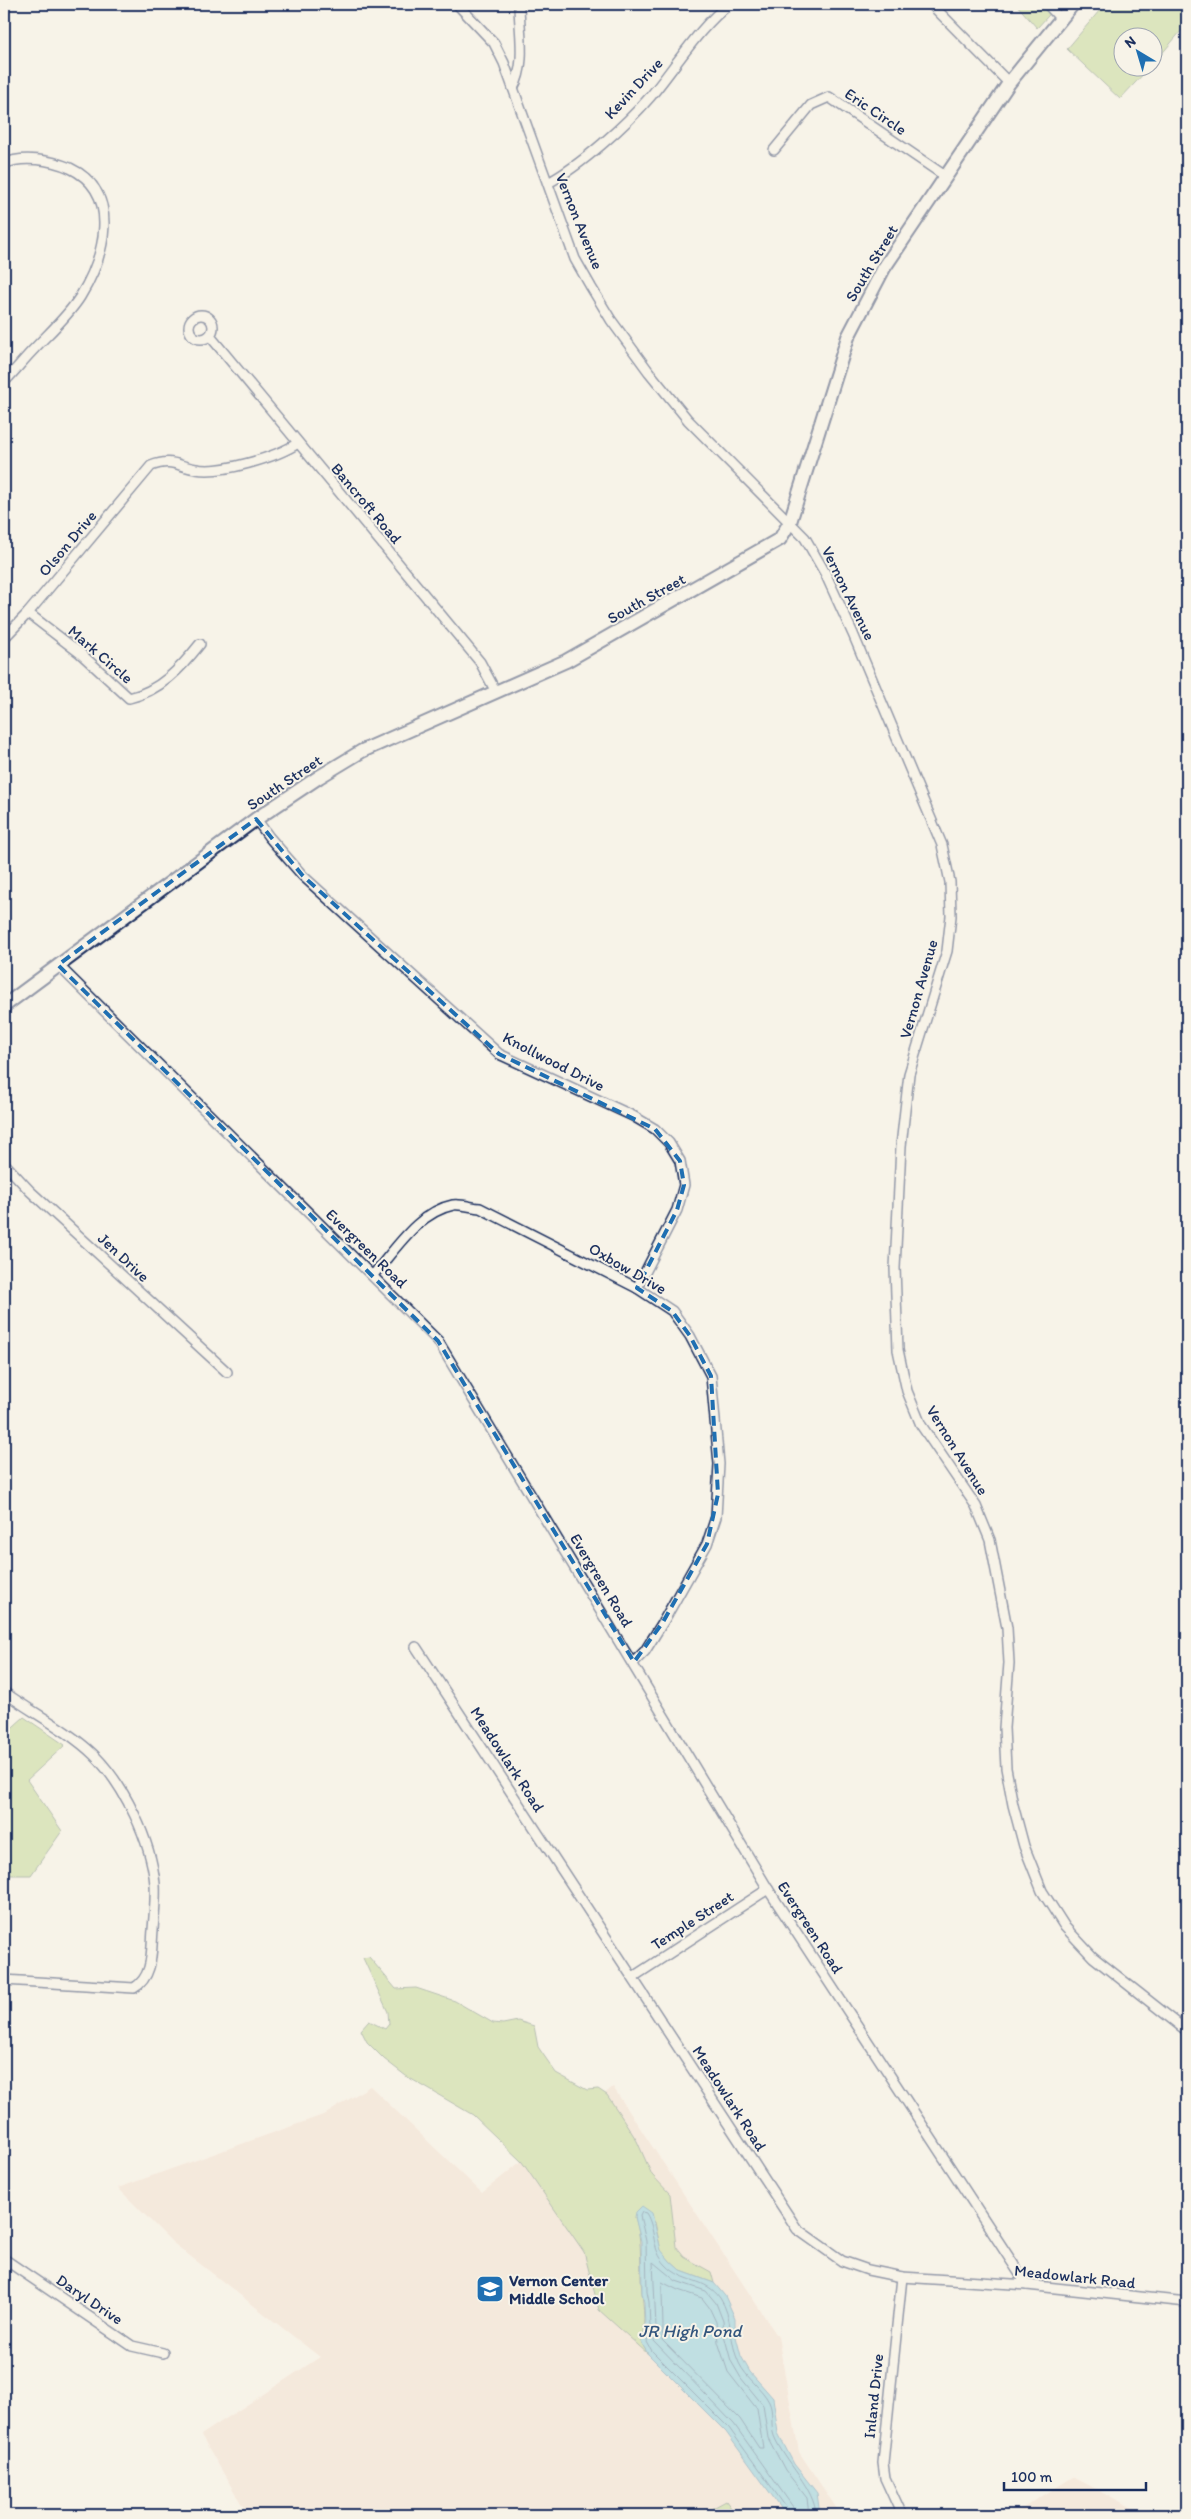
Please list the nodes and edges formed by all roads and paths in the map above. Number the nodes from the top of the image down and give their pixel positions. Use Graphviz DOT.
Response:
graph roads {
  1 [pos="457,4"];
  2 [pos="519,4"];
  3 [pos="730,4"];
  4 [pos="931,4"];
  5 [pos="1047,4"];
  6 [pos="1073,4"];
  7 [pos="1060,18"];
  8 [pos="1009,83"];
  9 [pos="513,88"];
  10 [pos="774,150"];
  11 [pos="4,164"];
  12 [pos="945,176"];
  13 [pos="548,183"];
  14 [pos="210,336"];
  15 [pos="4,382"];
  16 [pos="298,443"];
  17 [pos="790,522"];
  18 [pos="28,613"];
  19 [pos="4,638"];
  20 [pos="200,644"];
  21 [pos="496,692"];
  22 [pos="256,819"];
  23 [pos="58,965"];
  24 [pos="4,1006"];
  25 [pos="4,1163"];
  26 [pos="373,1275"];
  27 [pos="637,1288"];
  28 [pos="227,1372"];
  29 [pos="416,1647"];
  30 [pos="634,1662"];
  31 [pos="4,1692"];
  32 [pos="768,1888"];
  33 [pos="633,1977"];
  34 [pos="4,1980"];
  35 [pos="1187,2031"];
  36 [pos="4,2259"];
  37 [pos="902,2277"];
  38 [pos="1027,2285"];
  39 [pos="1187,2302"];
  40 [pos="163,2353"];
  41 [pos="902,2515"];
  1 -- 9 [label="street, Vernon Avenue"];
  2 -- 9 [label="street"];
  3 -- 13 [label="street, Kevin Drive"];
  4 -- 8 [label="street"];
  5 -- 7 [label="street"];
  6 -- 7 [label="street, South Street"];
  7 -- 8 [label="street, South Street"];
  8 -- 12 [label="street, South Street"];
  9 -- 13 [label="street, Vernon Avenue"];
  10 -- 12 [label="street, Eric Circle"];
  11 -- 15 [label="street"];
  12 -- 17 [label="street, South Street"];
  13 -- 17 [label="street, Vernon Avenue"];
  14 -- 16 [label="street, Bancroft Road"];
  16 -- 18 [label="street, Olson Drive"];
  16 -- 21 [label="street, Bancroft Road"];
  17 -- 21 [label="street, South Street"];
  17 -- 35 [label="street, Vernon Avenue"];
  18 -- 19 [label="street, Olson Drive"];
  18 -- 20 [label="street, Mark Circle"];
  21 -- 22 [label="street, South Street"];
  22 -- 23 [label="street, South Street"];
  22 -- 27 [label="street, Knollwood Drive"];
  23 -- 24 [label="street, South Street"];
  23 -- 26 [label="street, Evergreen Road"];
  25 -- 28 [label="street, Jen Drive"];
  26 -- 27 [label="street, Oxbow Drive"];
  26 -- 30 [label="street, Evergreen Road"];
  27 -- 30 [label="street, Oxbow Drive"];
  29 -- 33 [label="street, Meadowlark Road"];
  30 -- 32 [label="street, Evergreen Road"];
  31 -- 34 [label="street"];
  32 -- 33 [label="street, Temple Street"];
  32 -- 38 [label="street, Evergreen Road"];
  33 -- 37 [label="street, Meadowlark Road"];
  36 -- 40 [label="street, Daryl Drive"];
  37 -- 38 [label="street, Meadowlark Road"];
  37 -- 41 [label="street, Inland Drive"];
  38 -- 39 [label="street, Meadowlark Road"];
}
